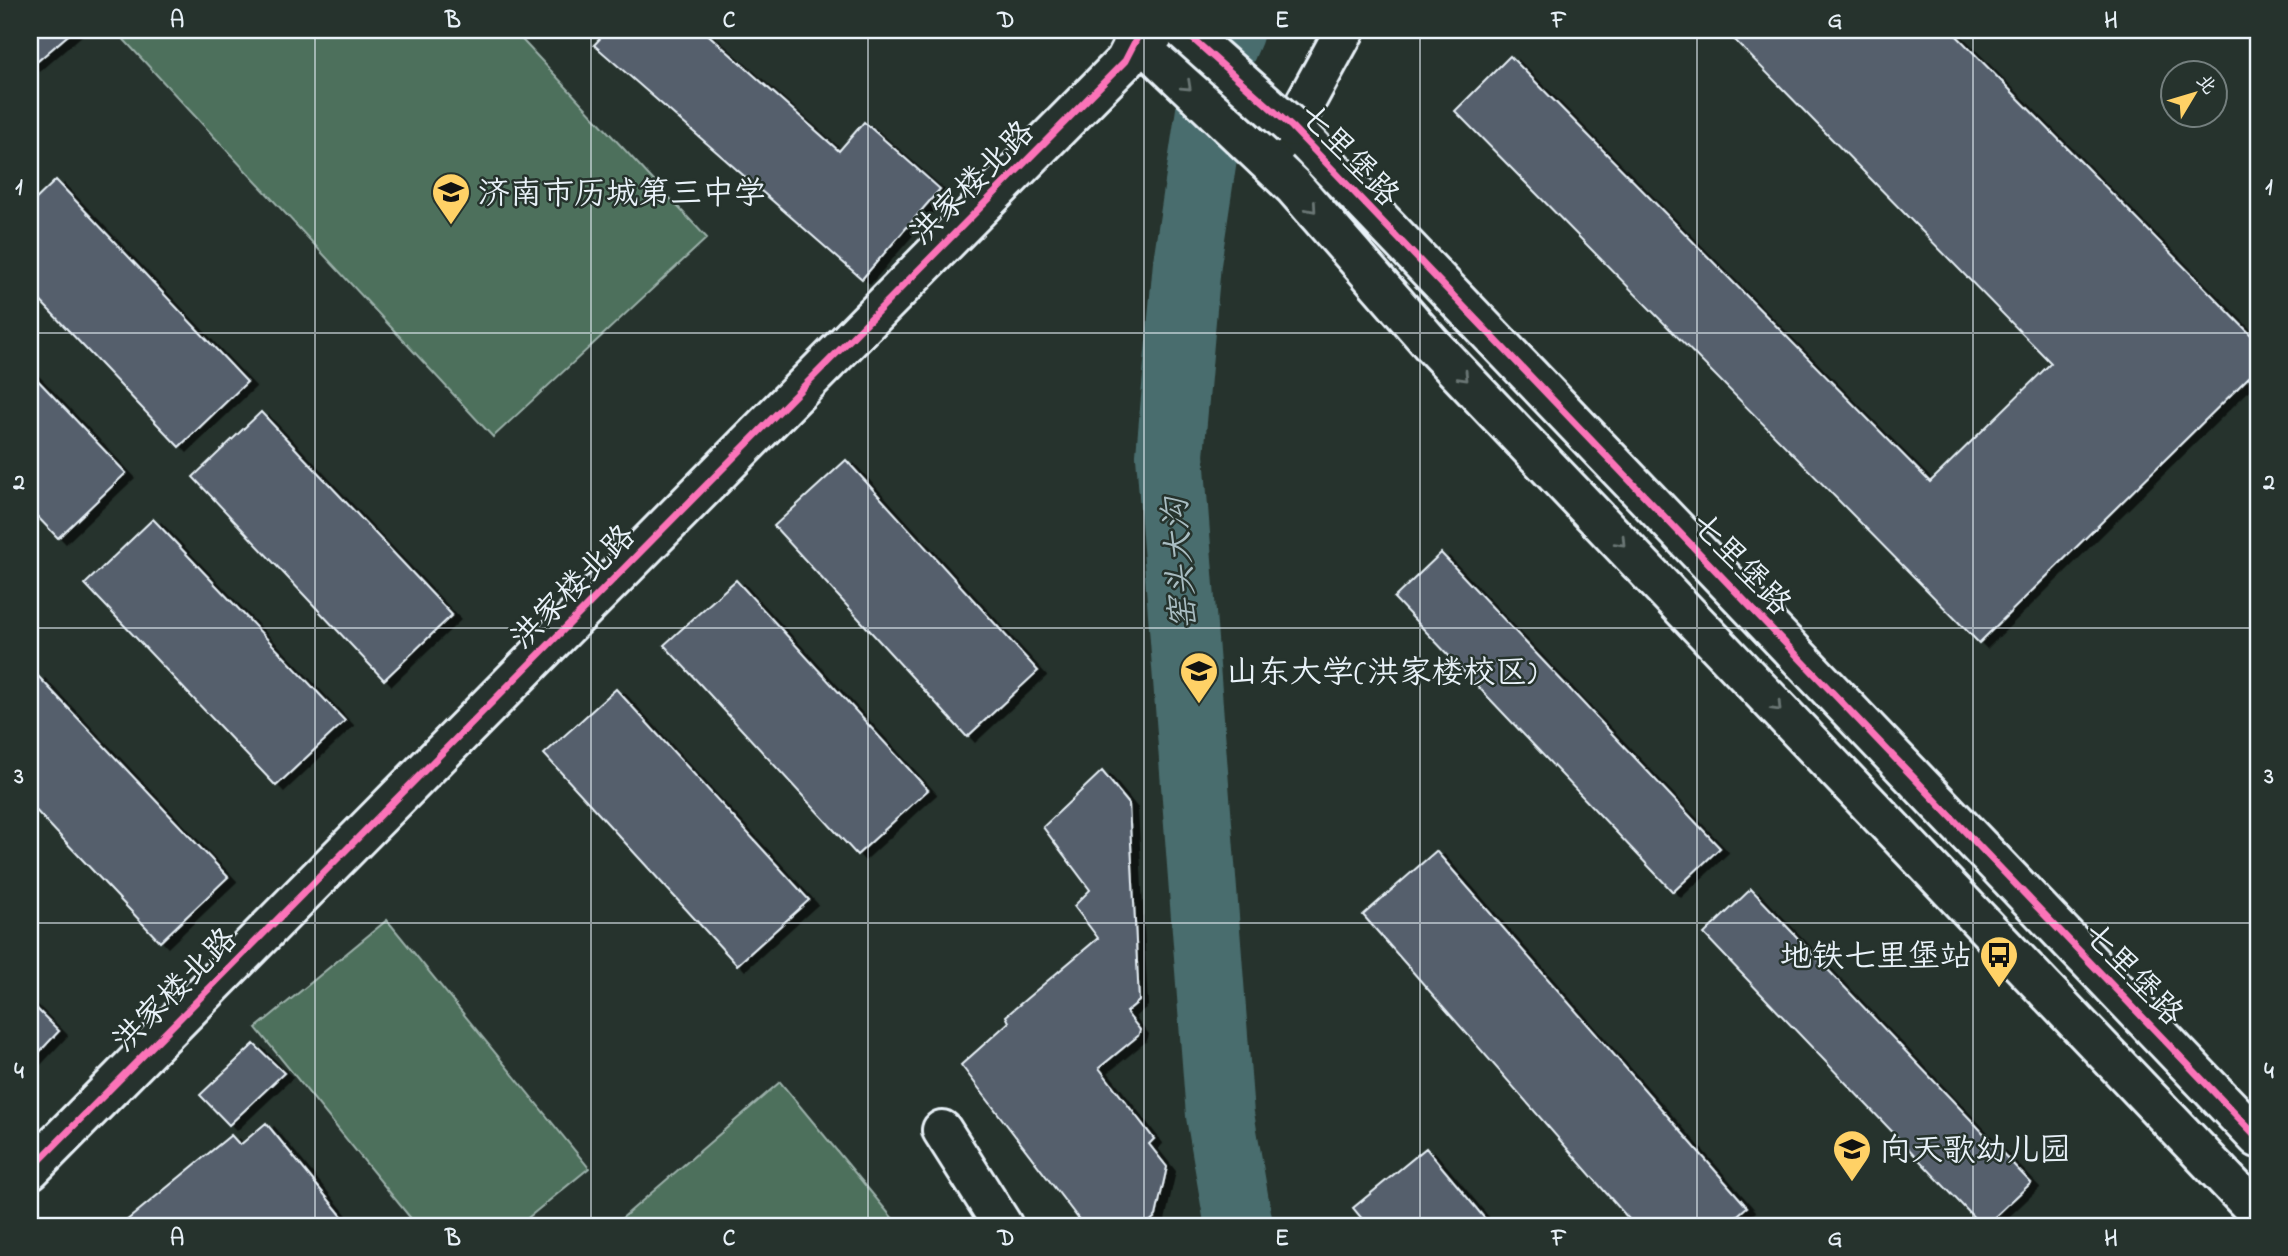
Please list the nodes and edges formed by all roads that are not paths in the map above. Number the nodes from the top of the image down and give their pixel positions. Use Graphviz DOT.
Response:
graph roads {
  1 [pos="1183,30"];
  2 [pos="1345,30"];
  3 [pos="1136,33"];
  4 [pos="1292,127"];
  5 [pos="1265,159"];
  6 [pos="942,1130"];
  7 [pos="2258,1138"];
  8 [pos="30,1170"];
  9 [pos="2258,1213"];
  10 [pos="1003,1226"];
  1 -- 4 [label="main road, 七里堡路, bridge"];
  2 -- 4 [label="main road"];
  3 -- 5 [label="main road, 七里堡路, one-way"];
  3 -- 8 [label="main road, 洪家楼北路"];
  4 -- 5 [label="main road"];
  4 -- 7 [label="main road, 七里堡路"];
  5 -- 9 [label="main road, 七里堡路, one-way"];
  6 -- 10 [label="main road"];
}
